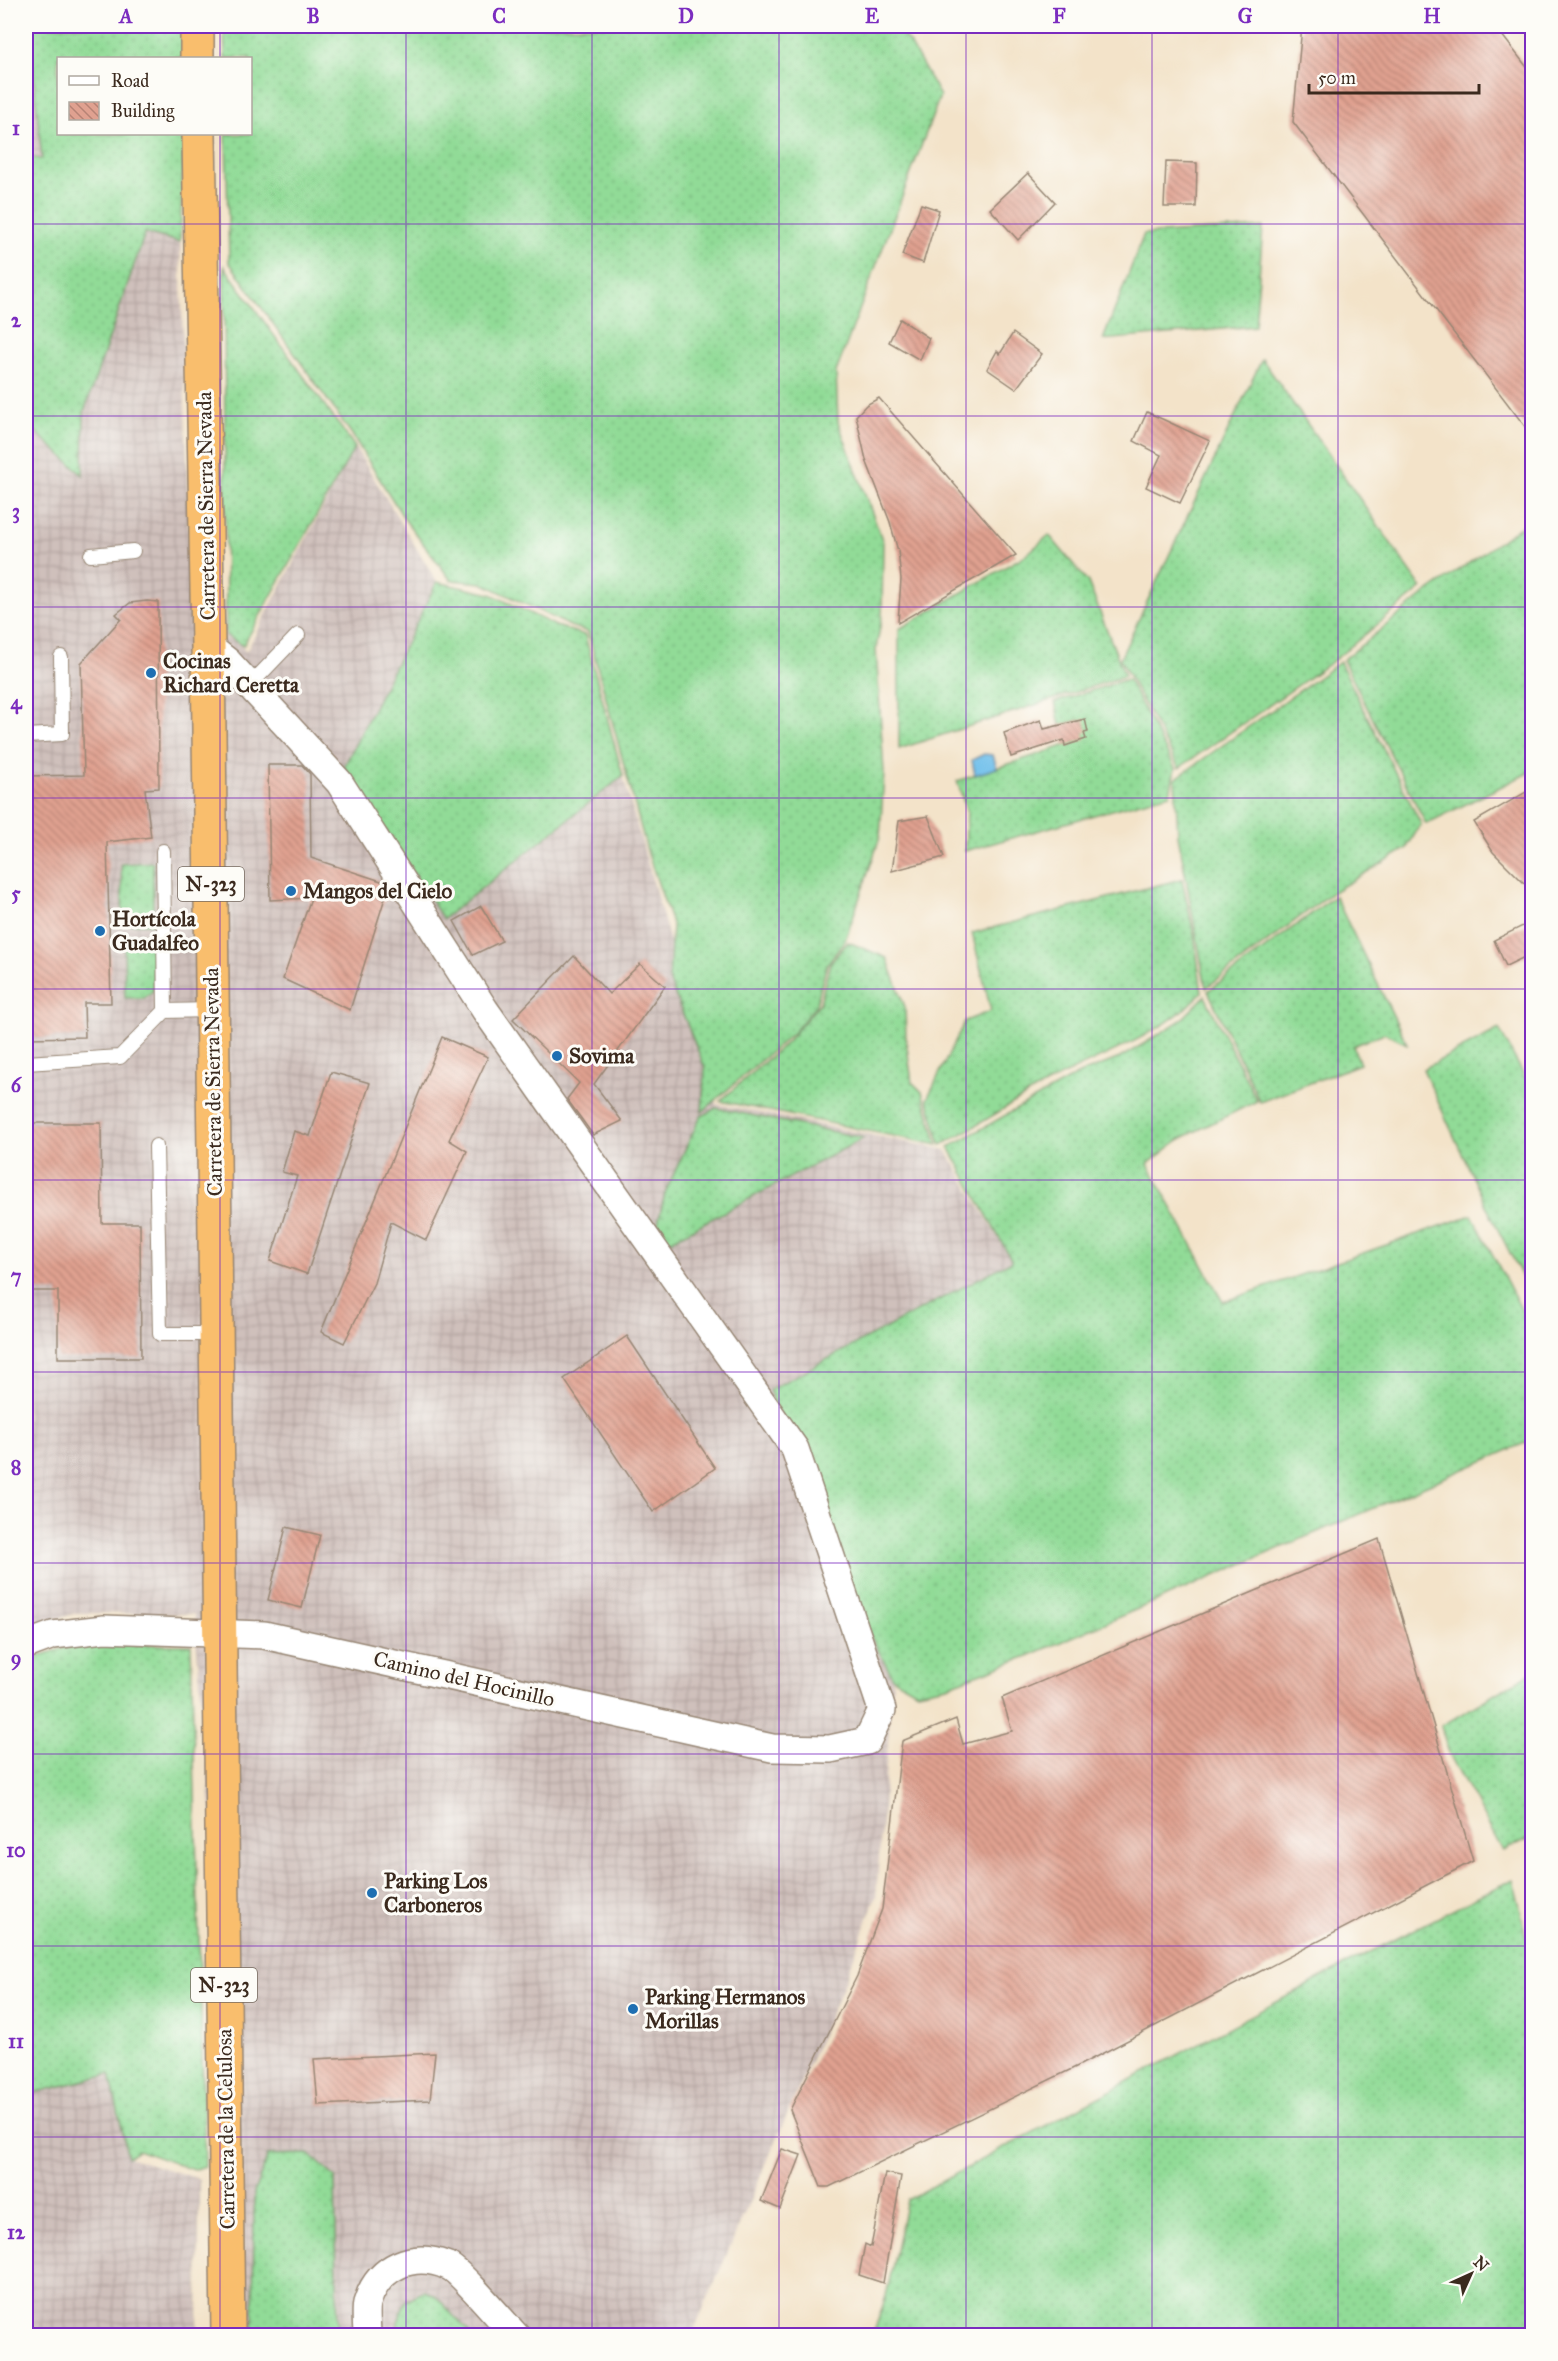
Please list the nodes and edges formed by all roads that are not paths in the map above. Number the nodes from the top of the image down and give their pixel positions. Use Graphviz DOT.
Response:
graph roads {
  1 [pos="196,26"];
  2 [pos="197,57"];
  3 [pos="199,135"];
  4 [pos="134,551"];
  5 [pos="91,555"];
  6 [pos="298,635"];
  7 [pos="208,645"];
  8 [pos="61,657"];
  9 [pos="250,685"];
  10 [pos="26,736"];
  11 [pos="163,851"];
  12 [pos="212,1010"];
  13 [pos="165,1011"];
  14 [pos="26,1062"];
  15 [pos="156,1146"];
  16 [pos="216,1334"];
  17 [pos="220,1634"];
  18 [pos="26,1645"];
  19 [pos="228,2336"];
  20 [pos="368,2336"];
  21 [pos="516,2336"];
  1 -- 2 [label="highway"];
  3 -- 7 [label="highway, Carretera de Sierra Nevada / N-323"];
  4 -- 5 [label="lane"];
  6 -- 9 [label="lane"];
  7 -- 9 [label="street"];
  7 -- 12 [label="highway, Carretera de Sierra Nevada / N-323"];
  8 -- 10 [label="lane"];
  9 -- 17 [label="street, Camino del Hocinillo"];
  11 -- 13 [label="lane"];
  12 -- 13 [label="lane"];
  12 -- 16 [label="highway, Carretera de Sierra Nevada / N-323"];
  13 -- 14 [label="lane"];
  15 -- 16 [label="lane"];
  16 -- 17 [label="highway, Carretera de Sierra Nevada / N-323"];
  17 -- 18 [label="street, Camino del Hocinillo"];
  17 -- 19 [label="highway, Carretera de la Celulosa / N-323"];
  20 -- 21 [label="street"];
}
